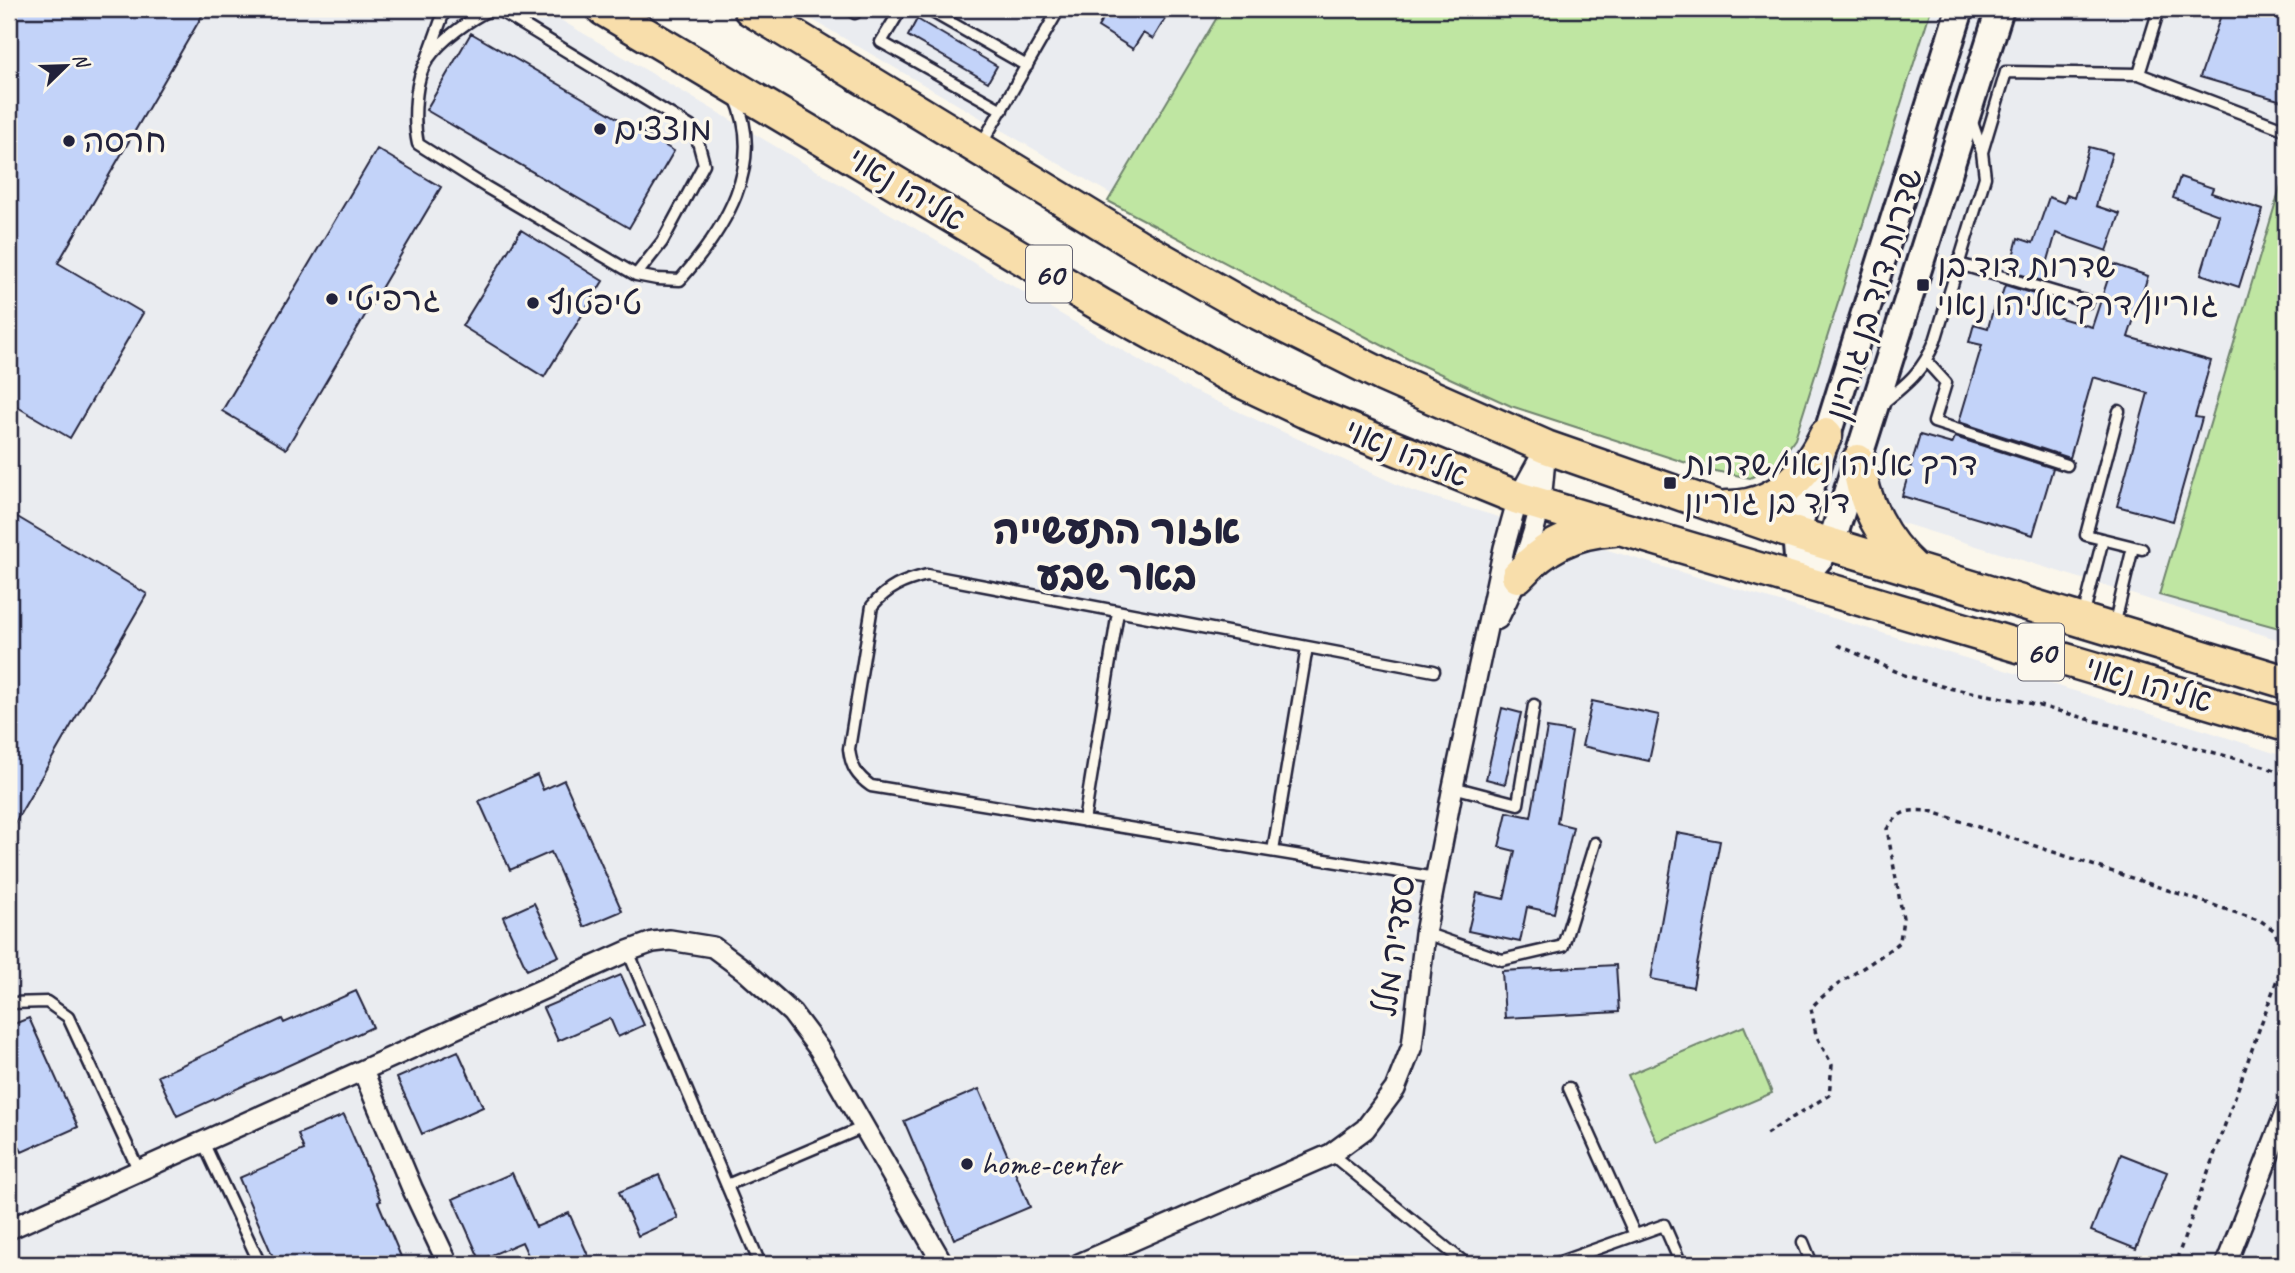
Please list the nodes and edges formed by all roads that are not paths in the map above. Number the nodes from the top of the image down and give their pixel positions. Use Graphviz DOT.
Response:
graph roads {
  1 [pos="445,9"];
  2 [pos="491,9"];
  3 [pos="497,9"];
  4 [pos="603,9"];
  5 [pos="750,9"];
  6 [pos="901,9"];
  7 [pos="927,9"];
  8 [pos="1059,9"];
  9 [pos="1960,9"];
  10 [pos="2000,9"];
  11 [pos="2159,9"];
  12 [pos="427,60"];
  13 [pos="1027,66"];
  14 [pos="2139,74"];
  15 [pos="729,83"];
  16 [pos="1002,110"];
  17 [pos="1969,110"];
  18 [pos="2281,128"];
  19 [pos="979,149"];
  20 [pos="1982,152"];
  21 [pos="1959,264"];
  22 [pos="636,275"];
  23 [pos="2088,302"];
  24 [pos="1926,361"];
  25 [pos="1874,409"];
  26 [pos="2119,411"];
  27 [pos="1826,435"];
  28 [pos="1546,447"];
  29 [pos="1858,461"];
  30 [pos="2067,465"];
  31 [pos="1529,501"];
  32 [pos="1722,507"];
  33 [pos="1625,528"];
  34 [pos="1796,534"];
  35 [pos="2103,539"];
  36 [pos="1831,544"];
  37 [pos="1915,570"];
  38 [pos="1518,576"];
  39 [pos="1800,582"];
  40 [pos="1118,611"];
  41 [pos="2082,620"];
  42 [pos="2113,630"];
  43 [pos="1485,646"];
  44 [pos="1307,647"];
  45 [pos="1434,671"];
  46 [pos="2286,682"];
  47 [pos="1534,705"];
  48 [pos="2285,725"];
  49 [pos="1453,788"];
  50 [pos="1084,821"];
  51 [pos="1595,843"];
  52 [pos="1273,851"];
  53 [pos="1436,878"];
  54 [pos="1425,933"];
  55 [pos="628,951"];
  56 [pos="9,1003"];
  57 [pos="363,1071"];
  58 [pos="1569,1088"];
  59 [pos="2286,1111"];
  60 [pos="864,1127"];
  61 [pos="204,1142"];
  62 [pos="1331,1154"];
  63 [pos="139,1171"];
  64 [pos="727,1185"];
  65 [pos="9,1229"];
  66 [pos="1634,1235"];
  67 [pos="1803,1242"];
  68 [pos="260,1264"];
  69 [pos="448,1264"];
  70 [pos="761,1264"];
  71 [pos="943,1264"];
  72 [pos="1079,1264"];
  73 [pos="1466,1264"];
  74 [pos="1554,1264"];
  75 [pos="1681,1264"];
  76 [pos="1812,1264"];
  77 [pos="2226,1264"];
  1 -- 12 [label="lane"];
  2 -- 12 [label="lane"];
  3 -- 22 [label="lane"];
  4 -- 15 [label="highway, אליהו נאוי / 60"];
  5 -- 19 [label="highway, אליהו נאוי / 60"];
  6 -- 16 [label="lane"];
  7 -- 13 [label="lane"];
  8 -- 13 [label="lane"];
  9 -- 27 [label="main road, שדרות דוד בן גוריון"];
  10 -- 17 [label="main road, שדרות דוד בן גוריון"];
  11 -- 14 [label="lane"];
  12 -- 22 [label="lane"];
  13 -- 16 [label="lane"];
  14 -- 18 [label="lane"];
  14 -- 20 [label="lane"];
  15 -- 22 [label="lane"];
  15 -- 31 [label="highway, אליהו נאוי / 60"];
  16 -- 19 [label="lane"];
  17 -- 20 [label="lane"];
  17 -- 25 [label="main road, שדרות דוד בן גוריון"];
  19 -- 28 [label="highway, אליהו נאוי / 60"];
  20 -- 21 [label="lane"];
  21 -- 23 [label="lane"];
  21 -- 24 [label="lane"];
  24 -- 25 [label="lane"];
  24 -- 30 [label="lane"];
  25 -- 29 [label="main road, שדרות דוד בן גוריון"];
  26 -- 35 [label="lane"];
  27 -- 32 [label="highway"];
  27 -- 34 [label="main road, שדרות דוד בן גוריון"];
  28 -- 31 [label="street, סעדיה מלל"];
  28 -- 32 [label="highway, אליהו נאוי / 60"];
  29 -- 36 [label="main road, שדרות דוד בן גוריון"];
  29 -- 37 [label="highway"];
  31 -- 33 [label="highway, אליהו נאוי / 60"];
  31 -- 38 [label="street, סעדיה מלל"];
  31 -- 43 [label="street, סעדיה מלל"];
  32 -- 34 [label="highway, אליהו נאוי / 60"];
  33 -- 38 [label="highway"];
  33 -- 39 [label="highway, אליהו נאוי / 60"];
  34 -- 36 [label="highway, אליהו נאוי / 60"];
  34 -- 39 [label="main road, שדרות דוד בן גוריון"];
  35 -- 41 [label="lane"];
  35 -- 42 [label="lane"];
  36 -- 37 [label="highway, אליהו נאוי / 60"];
  36 -- 39 [label="main road, שדרות דוד בן גוריון"];
  37 -- 41 [label="highway, אליהו נאוי / 60"];
  38 -- 43 [label="street, סעדיה מלל"];
  39 -- 48 [label="highway, אליהו נאוי / 60"];
  40 -- 44 [label="lane"];
  40 -- 50 [label="lane"];
  40 -- 50 [label="lane"];
  41 -- 42 [label="highway, אליהו נאוי / 60"];
  42 -- 46 [label="highway, אליהו נאוי / 60"];
  43 -- 49 [label="street, סעדיה מלל"];
  44 -- 45 [label="lane"];
  44 -- 52 [label="lane"];
  47 -- 49 [label="lane"];
  49 -- 53 [label="street, סעדיה מלל"];
  50 -- 52 [label="lane"];
  51 -- 54 [label="lane"];
  52 -- 53 [label="lane"];
  53 -- 54 [label="street, סעדיה מלל"];
  54 -- 62 [label="street, סעדיה מלל"];
  55 -- 57 [label="street"];
  55 -- 60 [label="street"];
  55 -- 64 [label="lane"];
  56 -- 63 [label="lane"];
  57 -- 61 [label="street"];
  57 -- 69 [label="street"];
  58 -- 66 [label="lane"];
  59 -- 77 [label="street"];
  60 -- 64 [label="lane"];
  60 -- 71 [label="street"];
  61 -- 63 [label="street"];
  61 -- 68 [label="lane"];
  62 -- 72 [label="street, סעדיה מלל"];
  62 -- 73 [label="lane"];
  63 -- 65 [label="street"];
  64 -- 70 [label="lane"];
  66 -- 74 [label="lane"];
  66 -- 75 [label="lane"];
  67 -- 76 [label="lane"];
}
